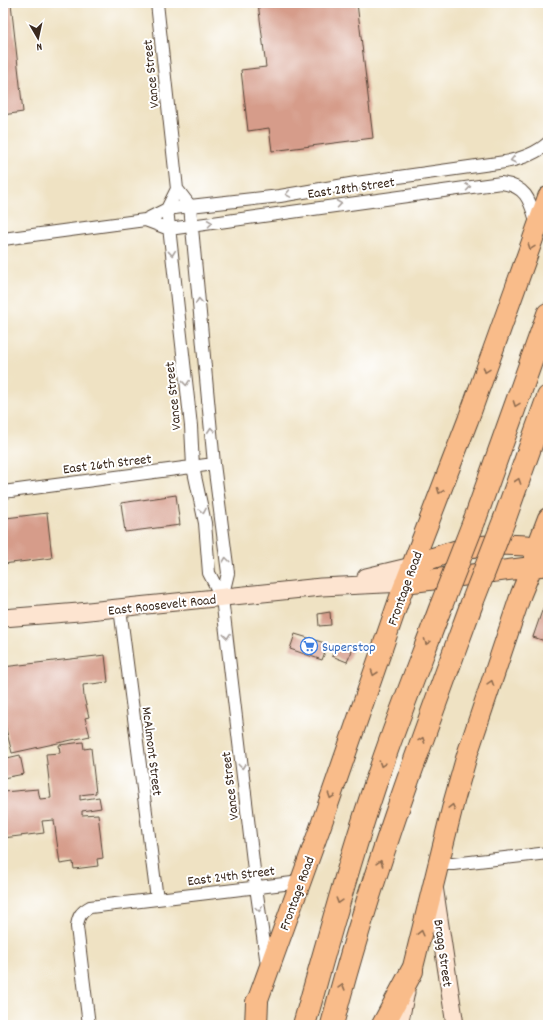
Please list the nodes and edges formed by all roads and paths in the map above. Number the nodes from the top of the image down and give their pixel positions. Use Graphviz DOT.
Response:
graph roads {
  1 [pos="157,3"];
  2 [pos="548,144"];
  3 [pos="177,189"];
  4 [pos="548,197"];
  5 [pos="190,206"];
  6 [pos="167,209"];
  7 [pos="145,220"];
  8 [pos="191,225"];
  9 [pos="538,226"];
  10 [pos="169,229"];
  11 [pos="3,239"];
  12 [pos="548,314"];
  13 [pos="548,397"];
  14 [pos="214,464"];
  15 [pos="194,467"];
  16 [pos="3,492"];
  17 [pos="548,518"];
  18 [pos="543,547"];
  19 [pos="540,566"];
  20 [pos="409,574"];
  21 [pos="222,598"];
  22 [pos="120,608"];
  23 [pos="3,618"];
  24 [pos="548,853"];
  25 [pos="436,873"];
  26 [pos="301,882"];
  27 [pos="256,887"];
  28 [pos="161,898"];
  29 [pos="268,971"];
  30 [pos="412,971"];
  31 [pos="257,1002"];
  32 [pos="89,1025"];
  33 [pos="248,1025"];
  34 [pos="256,1025"];
  35 [pos="304,1025"];
  36 [pos="332,1025"];
  37 [pos="383,1025"];
  38 [pos="399,1025"];
  39 [pos="455,1025"];
  1 -- 3 [label="street, Vance Street"];
  2 -- 5 [label="street, East 28th Street, one-way"];
  3 -- 5 [label="street"];
  3 -- 6 [label="street"];
  4 -- 9 [label="main road, Frontage Road"];
  5 -- 6 [label="street, East 28th Street"];
  5 -- 8 [label="street, Vance Street"];
  6 -- 7 [label="street, East 28th Street"];
  6 -- 10 [label="street, Vance Street"];
  7 -- 10 [label="street, East 28th Street"];
  7 -- 11 [label="street, East 28th Street"];
  8 -- 9 [label="street, East 28th Street, one-way"];
  8 -- 10 [label="street, East 28th Street"];
  14 -- 8 [label="street, Vance Street, one-way"];
  9 -- 20 [label="main road, Frontage Road, one-way"];
  10 -- 15 [label="street, Vance Street, one-way"];
  12 -- 35 [label="highway, one-way, bridge"];
  36 -- 13 [label="highway, one-way, bridge"];
  14 -- 15 [label="street, East 26th Street"];
  21 -- 14 [label="street, Vance Street, one-way"];
  15 -- 16 [label="street, East 26th Street"];
  15 -- 21 [label="street, Vance Street, one-way"];
  17 -- 18 [label="main road"];
  18 -- 19 [label="main road"];
  18 -- 20 [label="main road, East Roosevelt Road"];
  19 -- 20 [label="main road, East Roosevelt Road"];
  25 -- 19 [label="main road, one-way"];
  20 -- 21 [label="main road, East Roosevelt Road"];
  20 -- 26 [label="main road, Frontage Road, one-way"];
  21 -- 22 [label="main road, East Roosevelt Road"];
  21 -- 27 [label="street, Vance Street, one-way"];
  22 -- 23 [label="main road, East Roosevelt Road"];
  22 -- 28 [label="street, McAlmont Street"];
  24 -- 25 [label="street"];
  30 -- 25 [label="main road, one-way"];
  25 -- 39 [label="main road, Bragg Street"];
  26 -- 27 [label="street, East 24th Street"];
  26 -- 29 [label="main road, Frontage Road"];
  27 -- 28 [label="street, East 24th Street"];
  27 -- 29 [label="street, Vance Street, one-way"];
  28 -- 32 [label="street"];
  29 -- 31 [label="main road, Frontage Road"];
  30 -- 37 [label="highway"];
  30 -- 38 [label="main road"];
  31 -- 33 [label="main road, Frontage Road"];
  31 -- 34 [label="highway"];
}
